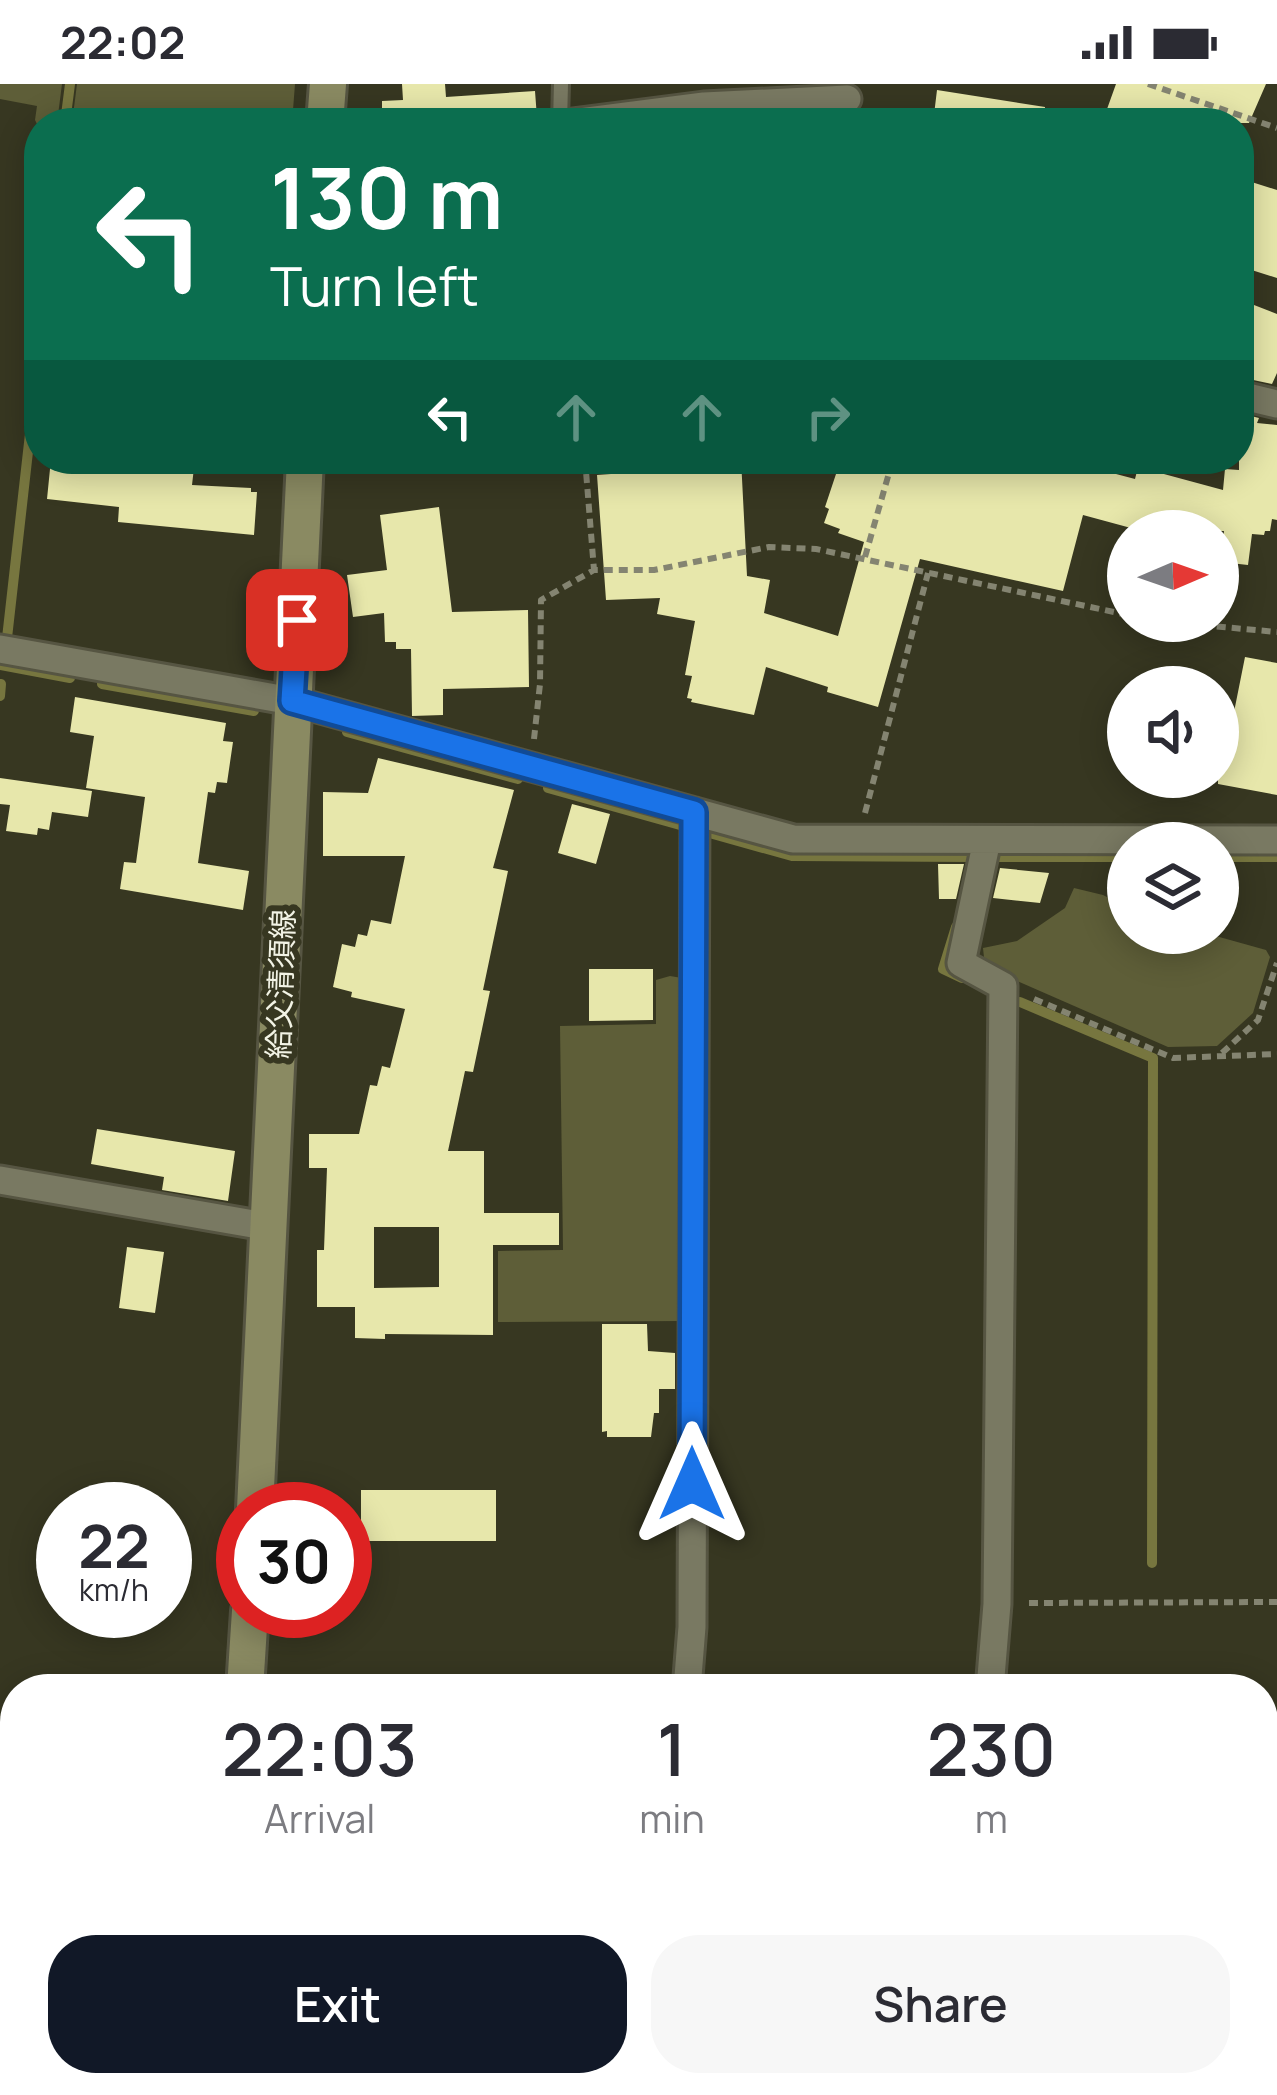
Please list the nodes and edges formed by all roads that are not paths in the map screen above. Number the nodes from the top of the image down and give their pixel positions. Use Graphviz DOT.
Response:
graph roads {
  1 [pos="848,102"];
  2 [pos="688,108"];
  3 [pos="304,474"];
  4 [pos="0,649"];
  5 [pos="292,701"];
  6 [pos="694,812"];
  7 [pos="987,840"];
  8 [pos="1277,840"];
  9 [pos="0,1180"];
  10 [pos="270,1227"];
  11 [pos="256,1482"];
  12 [pos="248,1638"];
  13 [pos="246,1674"];
  14 [pos="688,1674"];
  15 [pos="991,1674"];
  1 -- 2 [label="street"];
  3 -- 5 [label="main road, 給父清須線"];
  4 -- 5 [label="street"];
  5 -- 6 [label="street"];
  5 -- 10 [label="main road, 給父清須線"];
  6 -- 7 [label="street"];
  6 -- 14 [label="street"];
  7 -- 8 [label="street"];
  7 -- 15 [label="street"];
  9 -- 10 [label="street"];
  10 -- 11 [label="main road, 給父清須線"];
  12 -- 13 [label="main road"];
}
